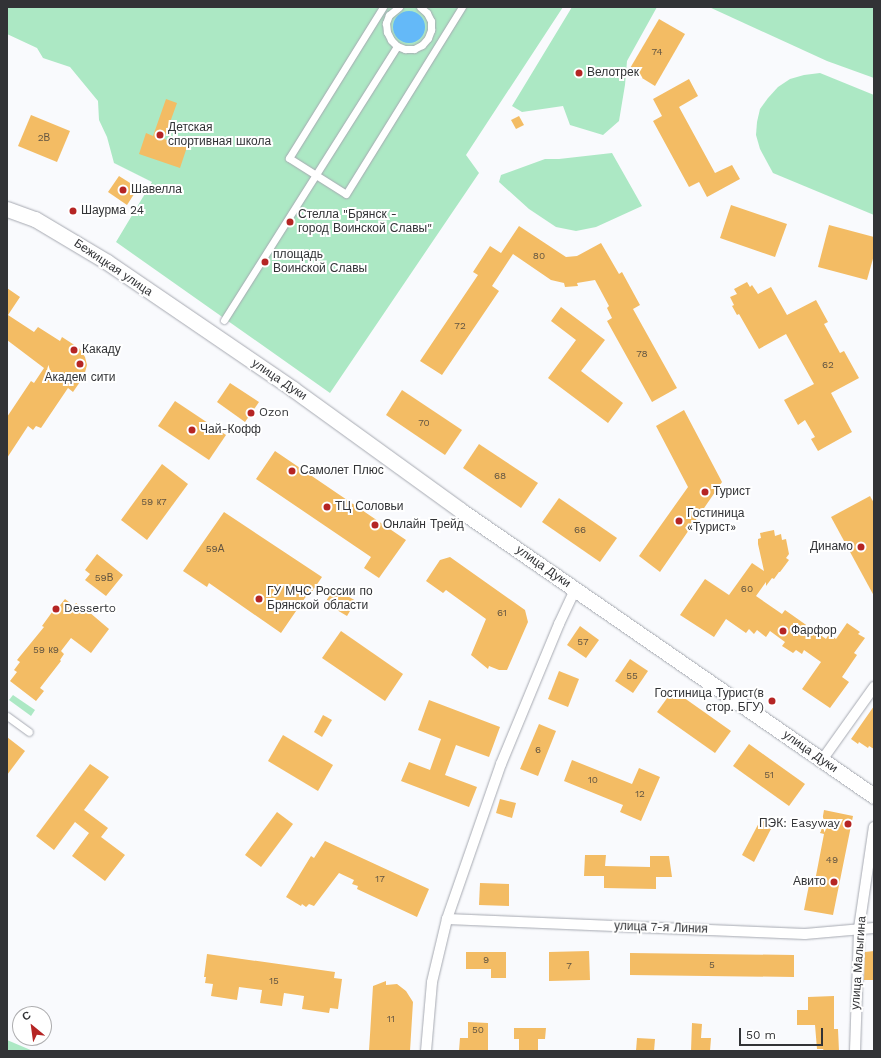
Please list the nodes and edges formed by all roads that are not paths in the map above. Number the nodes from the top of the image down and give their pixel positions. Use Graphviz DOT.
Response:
graph roads {
  1 [pos="399,7"];
  2 [pos="420,7"];
  3 [pos="462,7"];
  4 [pos="382,9"];
  5 [pos="389,15"];
  6 [pos="428,38"];
  7 [pos="439,45"];
  8 [pos="397,46"];
  9 [pos="315,174"];
  10 [pos="7,209"];
  11 [pos="224,320"];
  12 [pos="214,336"];
  13 [pos="575,590"];
  14 [pos="874,687"];
  15 [pos="7,716"];
  16 [pos="29,732"];
  17 [pos="822,760"];
  18 [pos="874,796"];
  19 [pos="874,828"];
  20 [pos="447,919"];
  21 [pos="859,928"];
  22 [pos="874,928"];
  23 [pos="426,1051"];
  24 [pos="855,1051"];
  1 -- 5 [label="street"];
  2 -- 6 [label="street"];
  3 -- 7 [label="street"];
  4 -- 5 [label="street"];
  4 -- 9 [label="street"];
  5 -- 8 [label="street"];
  6 -- 7 [label="street"];
  6 -- 8 [label="street"];
  7 -- 9 [label="street"];
  8 -- 9 [label="street"];
  9 -- 11 [label="street"];
  10 -- 12 [label="main road, Бежицкая улица"];
  12 -- 13 [label="main road, улица Дуки"];
  13 -- 17 [label="main road, улица Дуки"];
  13 -- 20 [label="street"];
  14 -- 17 [label="street"];
  15 -- 16 [label="street"];
  17 -- 18 [label="main road, улица Дуки"];
  19 -- 21 [label="street, улица Малыгина"];
  20 -- 21 [label="street, улица 7-я Линия"];
  20 -- 23 [label="street"];
  21 -- 22 [label="street, улица 7-я Линия"];
  21 -- 24 [label="street, улица Малыгина"];
}
